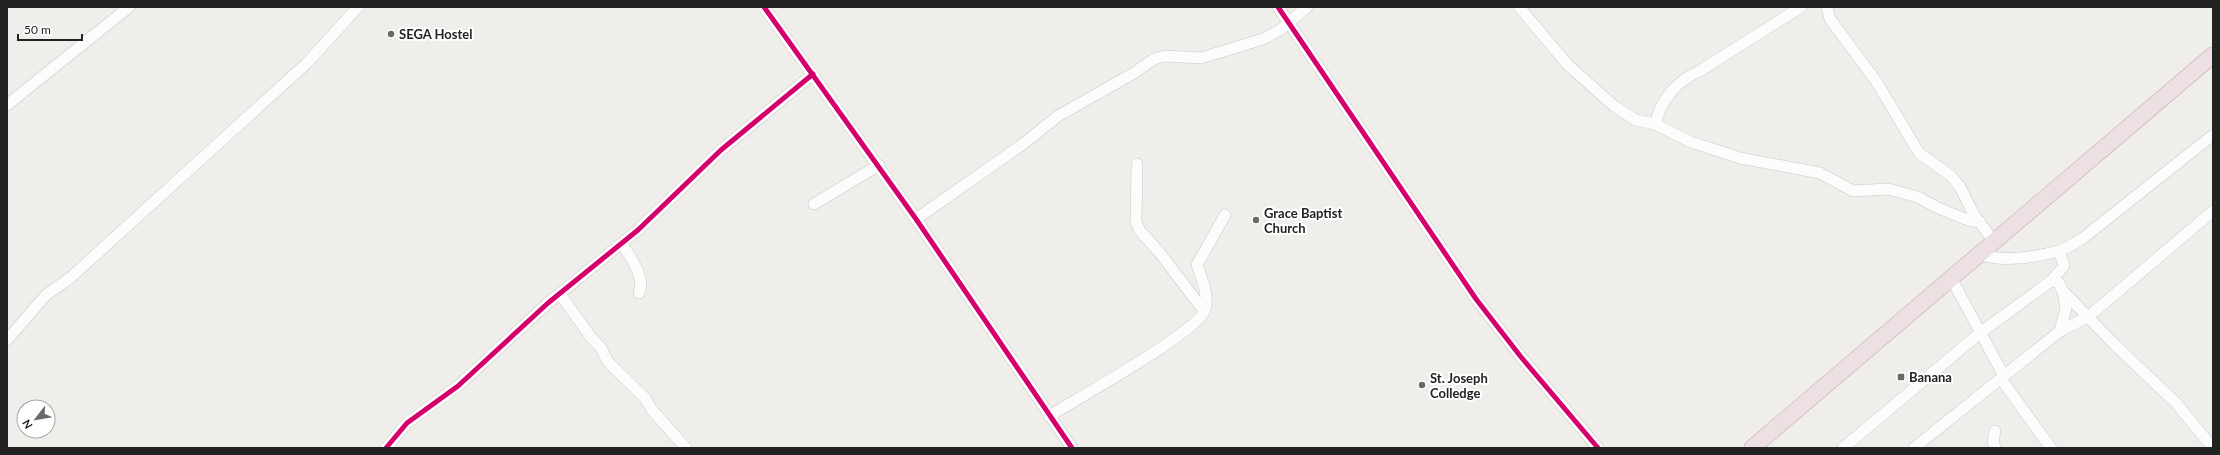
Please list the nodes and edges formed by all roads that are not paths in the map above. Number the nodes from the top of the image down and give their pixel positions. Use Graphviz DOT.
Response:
graph roads {
  1 [pos="129,7"];
  2 [pos="358,7"];
  3 [pos="764,7"];
  4 [pos="1278,7"];
  5 [pos="1307,7"];
  6 [pos="1519,7"];
  7 [pos="1801,7"];
  8 [pos="1825,9"];
  9 [pos="1288,24"];
  10 [pos="2213,55"];
  11 [pos="812,74"];
  12 [pos="7,105"];
  13 [pos="1654,124"];
  14 [pos="2213,135"];
  15 [pos="1137,164"];
  16 [pos="879,166"];
  17 [pos="814,204"];
  18 [pos="2213,211"];
  19 [pos="1225,215"];
  20 [pos="916,219"];
  21 [pos="1980,222"];
  22 [pos="1993,240"];
  23 [pos="622,244"];
  24 [pos="2059,251"];
  25 [pos="1978,254"];
  26 [pos="1951,278"];
  27 [pos="2051,281"];
  28 [pos="2062,290"];
  29 [pos="639,293"];
  30 [pos="560,294"];
  31 [pos="1204,311"];
  32 [pos="2088,317"];
  33 [pos="2060,331"];
  34 [pos="1980,333"];
  35 [pos="7,340"];
  36 [pos="2002,378"];
  37 [pos="1049,416"];
  38 [pos="1995,431"];
  39 [pos="1919,446"];
  40 [pos="386,448"];
  41 [pos="686,448"];
  42 [pos="1072,448"];
  43 [pos="1598,448"];
  44 [pos="1752,448"];
  45 [pos="1843,448"];
  46 [pos="1995,448"];
  47 [pos="2051,448"];
  48 [pos="2213,448"];
  1 -- 12 [label="street"];
  2 -- 35 [label="street"];
  3 -- 11 [label="street"];
  4 -- 9 [label="street"];
  5 -- 9 [label="street"];
  6 -- 13 [label="street"];
  7 -- 13 [label="street"];
  8 -- 21 [label="street"];
  9 -- 20 [label="street"];
  9 -- 43 [label="street"];
  10 -- 22 [label="highway"];
  11 -- 16 [label="street"];
  11 -- 23 [label="street"];
  13 -- 21 [label="street"];
  14 -- 24 [label="street"];
  15 -- 31 [label="street"];
  16 -- 17 [label="street"];
  16 -- 20 [label="street"];
  18 -- 32 [label="street"];
  19 -- 31 [label="street"];
  20 -- 37 [label="street"];
  21 -- 22 [label="street"];
  22 -- 25 [label="highway"];
  23 -- 29 [label="street"];
  23 -- 30 [label="street"];
  24 -- 25 [label="street"];
  24 -- 27 [label="street"];
  25 -- 26 [label="highway"];
  26 -- 34 [label="street"];
  26 -- 44 [label="highway"];
  27 -- 28 [label="street"];
  27 -- 34 [label="street"];
  28 -- 32 [label="street"];
  28 -- 33 [label="street"];
  30 -- 40 [label="street"];
  30 -- 41 [label="street"];
  31 -- 37 [label="street"];
  32 -- 33 [label="street"];
  32 -- 48 [label="street"];
  33 -- 36 [label="street"];
  34 -- 36 [label="street"];
  34 -- 45 [label="street"];
  36 -- 39 [label="street"];
  36 -- 47 [label="street"];
  37 -- 42 [label="street"];
  38 -- 46 [label="street"];
}
